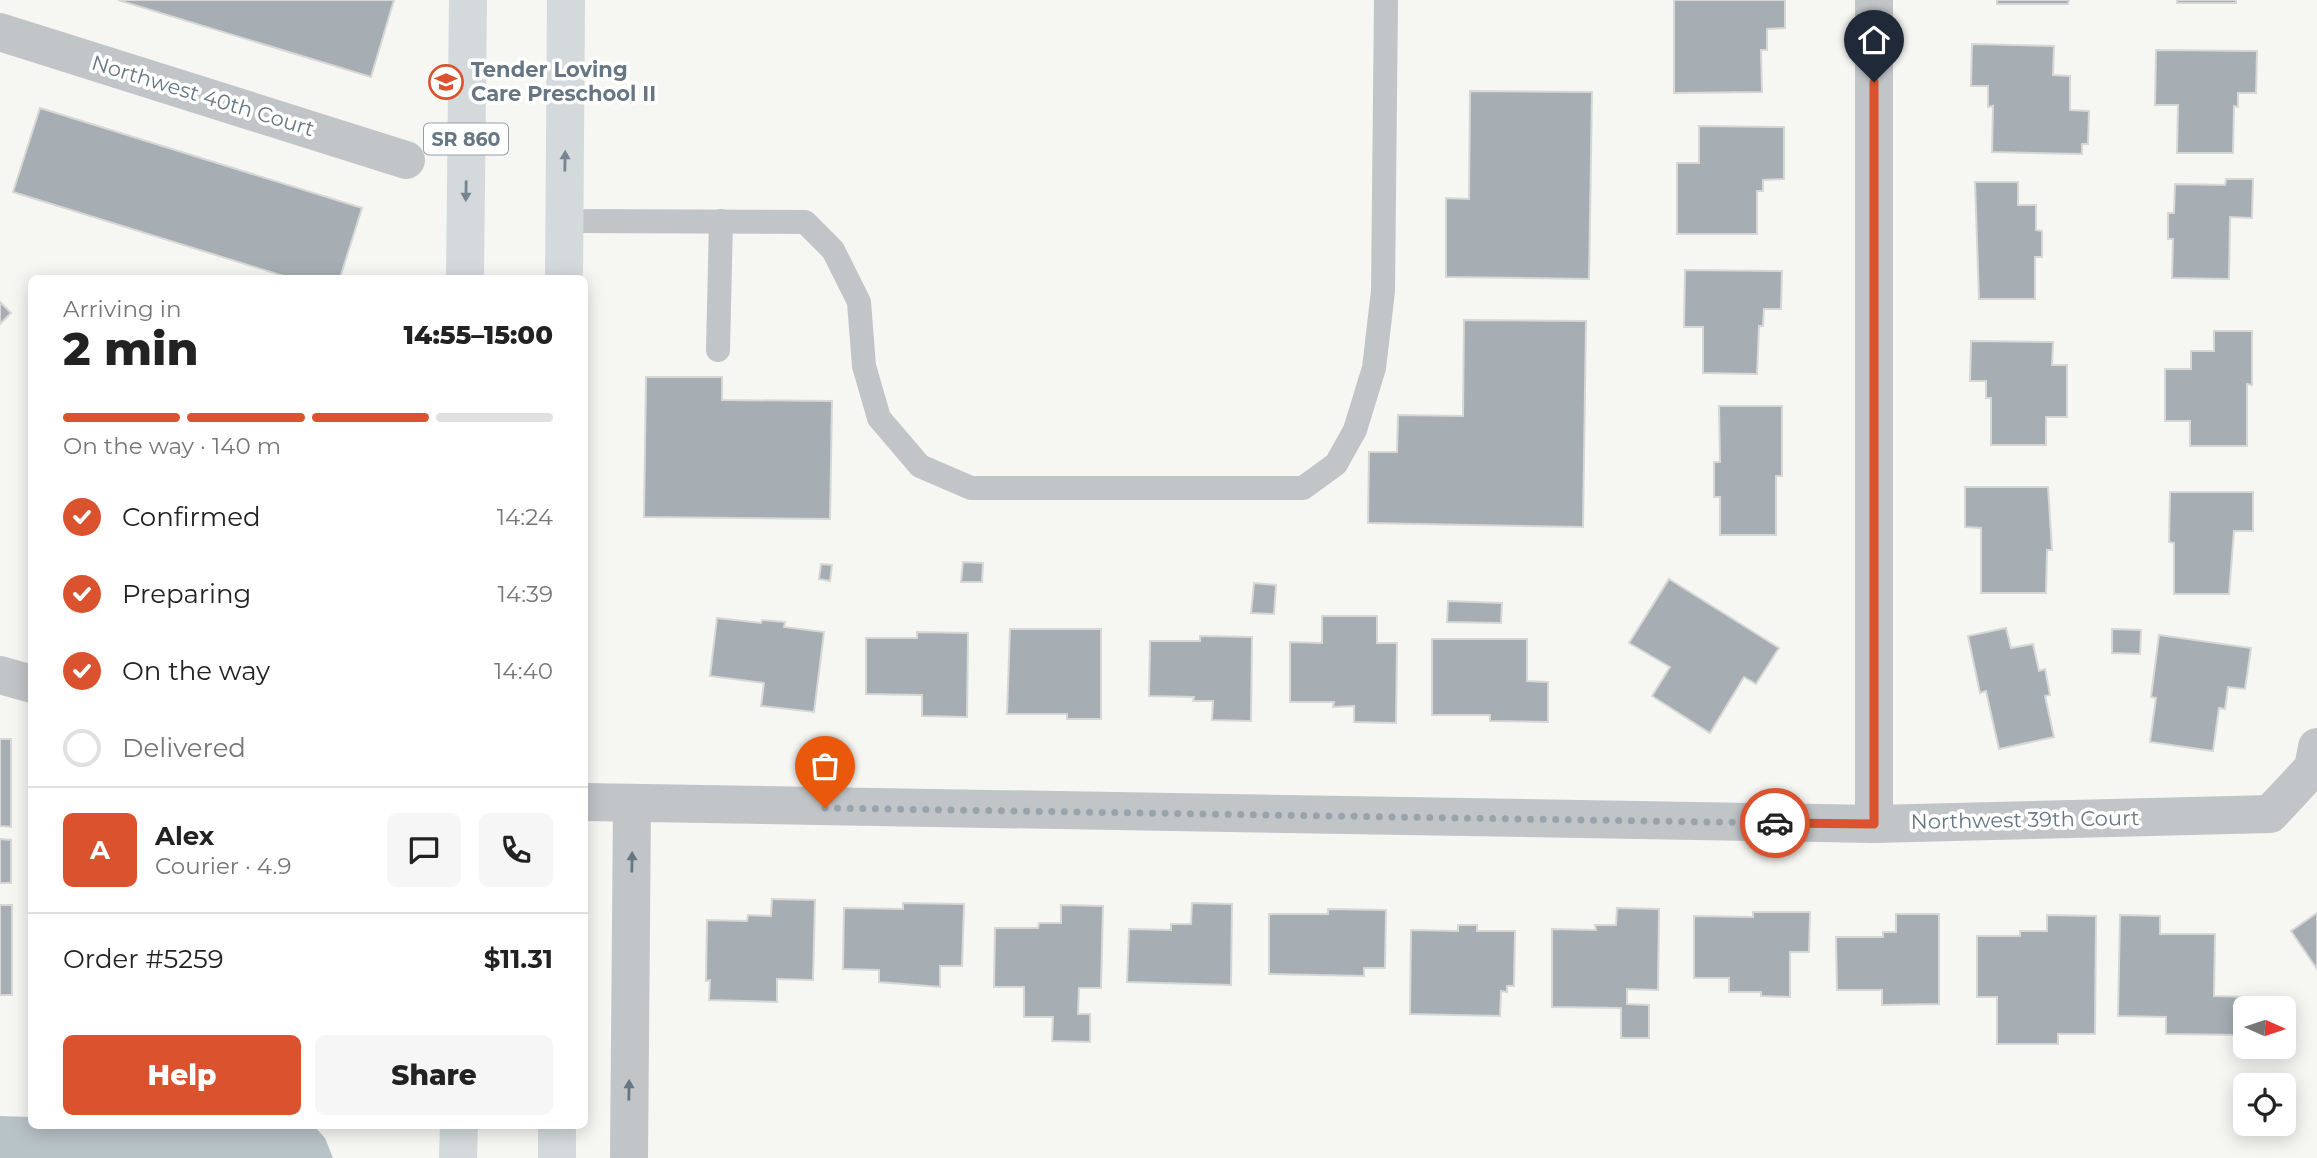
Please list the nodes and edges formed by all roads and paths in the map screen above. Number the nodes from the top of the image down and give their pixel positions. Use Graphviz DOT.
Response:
graph roads {
  1 [pos="468,0"];
  2 [pos="566,0"];
  3 [pos="1386,0"];
  4 [pos="1874,0"];
  5 [pos="0,32"];
  6 [pos="406,160"];
  7 [pos="564,221"];
  8 [pos="721,222"];
  9 [pos="465,275"];
  10 [pos="564,275"];
  11 [pos="718,350"];
  12 [pos="0,675"];
  13 [pos="28,683"];
  14 [pos="2315,758"];
  15 [pos="588,803"];
  16 [pos="632,805"];
  17 [pos="1874,824"];
  18 [pos="458,1129"];
  19 [pos="557,1129"];
  20 [pos="458,1158"];
  21 [pos="557,1158"];
  22 [pos="629,1158"];
  1 -- 9 [label="main road, SR 860, one-way"];
  7 -- 2 [label="main road, one-way"];
  3 -- 8 [label="lane"];
  4 -- 17 [label="street"];
  5 -- 6 [label="street, Northwest 40th Court"];
  7 -- 8 [label="lane"];
  7 -- 10 [label="main road"];
  8 -- 11 [label="lane"];
  12 -- 13 [label="street"];
  14 -- 17 [label="street, Northwest 39th Court"];
  15 -- 16 [label="street, Northwest 39th Court"];
  16 -- 17 [label="street, Northwest 39th Court"];
  22 -- 16 [label="street, one-way"];
  18 -- 20 [label="main road"];
  19 -- 21 [label="main road"];
}
